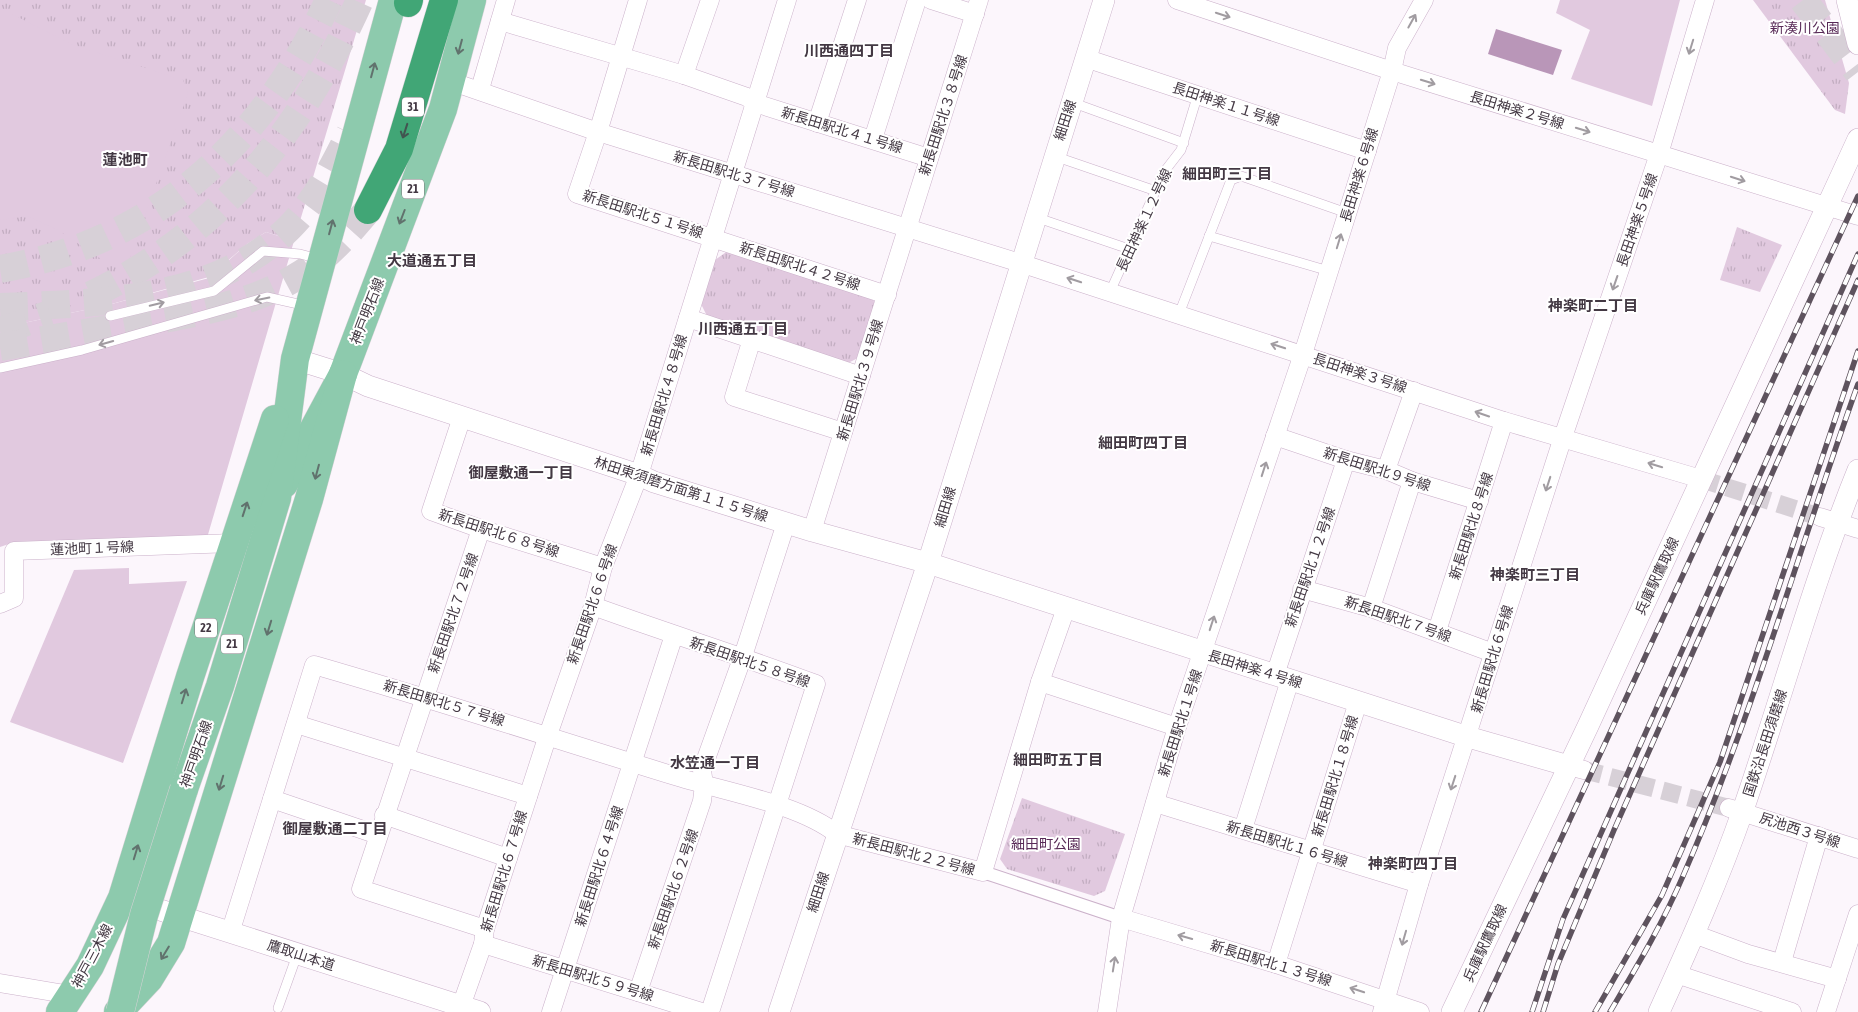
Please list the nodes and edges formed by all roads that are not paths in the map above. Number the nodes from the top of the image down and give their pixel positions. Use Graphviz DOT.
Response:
graph roads {
  1 [pos="444,0"];
  2 [pos="472,0"];
  3 [pos="506,0"];
  4 [pos="638,0"];
  5 [pos="710,0"];
  6 [pos="788,0"];
  7 [pos="857,0"];
  8 [pos="917,0"];
  9 [pos="931,0"];
  10 [pos="1104,0"];
  11 [pos="1177,0"];
  12 [pos="1424,0"];
  13 [pos="1705,0"];
  14 [pos="1847,0"];
  15 [pos="404,1"];
  16 [pos="977,7"];
  17 [pos="500,21"];
  18 [pos="1858,44"];
  19 [pos="620,58"];
  20 [pos="1085,58"];
  21 [pos="1392,71"];
  22 [pos="684,75"];
  23 [pos="450,81"];
  24 [pos="480,89"];
  25 [pos="1198,94"];
  26 [pos="1071,102"];
  27 [pos="755,103"];
  28 [pos="817,123"];
  29 [pos="598,132"];
  30 [pos="873,139"];
  31 [pos="1858,139"];
  32 [pos="1184,143"];
  33 [pos="1367,151"];
  34 [pos="1659,154"];
  35 [pos="1054,156"];
  36 [pos="929,158"];
  37 [pos="733,173"];
  38 [pos="1156,190"];
  39 [pos="1827,208"];
  40 [pos="368,210"];
  41 [pos="1347,213"];
  42 [pos="1035,216"];
  43 [pos="1858,216"];
  44 [pos="907,229"];
  45 [pos="1209,236"];
  46 [pos="713,237"];
  47 [pos="1129,249"];
  48 [pos="322,260"];
  49 [pos="1020,263"];
  50 [pos="1329,271"];
  51 [pos="1110,292"];
  52 [pos="886,294"];
  53 [pos="309,307"];
  54 [pos="1179,314"];
  55 [pos="110,316"];
  56 [pos="688,318"];
  57 [pos="752,339"];
  58 [pos="1303,354"];
  59 [pos="295,359"];
  60 [pos="0,368"];
  61 [pos="344,374"];
  62 [pos="861,376"];
  63 [pos="1414,391"];
  64 [pos="462,418"];
  65 [pos="1504,421"];
  66 [pos="843,432"];
  67 [pos="1275,436"];
  68 [pos="1563,437"];
  69 [pos="1346,460"];
  70 [pos="1386,470"];
  71 [pos="1858,470"];
  72 [pos="639,475"];
  73 [pos="1701,479"];
  74 [pos="1412,481"];
  75 [pos="277,498"];
  76 [pos="1479,501"];
  77 [pos="1828,519"];
  78 [pos="786,523"];
  79 [pos="481,529"];
  80 [pos="1858,529"];
  81 [pos="812,531"];
  82 [pos="234,543"];
  83 [pos="928,563"];
  84 [pos="604,566"];
  85 [pos="1302,589"];
  86 [pos="0,604"];
  87 [pos="593,606"];
  88 [pos="1066,608"];
  89 [pos="1371,608"];
  90 [pos="1437,631"];
  91 [pos="674,636"];
  92 [pos="1203,653"];
  93 [pos="1494,653"];
  94 [pos="743,656"];
  95 [pos="1282,677"];
  96 [pos="1040,682"];
  97 [pos="424,696"];
  98 [pos="1358,702"];
  99 [pos="296,724"];
  100 [pos="1177,727"];
  101 [pos="548,735"];
  102 [pos="1468,737"];
  103 [pos="405,757"];
  104 [pos="632,763"];
  105 [pos="1576,768"];
  106 [pos="704,785"];
  107 [pos="528,796"];
  108 [pos="272,799"];
  109 [pos="1156,803"];
  110 [pos="776,806"];
  111 [pos="1736,810"];
  112 [pos="384,815"];
  113 [pos="1243,829"];
  114 [pos="838,834"];
  115 [pos="378,835"];
  116 [pos="1819,836"];
  117 [pos="1858,849"];
  118 [pos="1312,852"];
  119 [pos="508,858"];
  120 [pos="983,872"];
  121 [pos="1419,884"];
  122 [pos="122,898"];
  123 [pos="1858,914"];
  124 [pos="178,916"];
  125 [pos="1121,918"];
  126 [pos="230,933"];
  127 [pos="1694,934"];
  128 [pos="484,937"];
  129 [pos="297,954"];
  130 [pos="1782,962"];
  131 [pos="1276,964"];
  132 [pos="565,969"];
  133 [pos="1676,974"];
  134 [pos="1837,980"];
  135 [pos="0,983"];
  136 [pos="638,992"];
  137 [pos="65,1004"];
  138 [pos="1384,1006"];
  139 [pos="278,1008"];
  140 [pos="467,1010"];
  141 [pos="119,1012"];
  142 [pos="551,1012"];
  143 [pos="702,1012"];
  144 [pos="710,1012"];
  145 [pos="779,1012"];
  146 [pos="1107,1012"];
  147 [pos="1420,1012"];
  148 [pos="1452,1012"];
  149 [pos="1659,1012"];
  150 [pos="1792,1012"];
  151 [pos="1826,1012"];
  1 -- 40 [label="highway, 31, one-way"];
  2 -- 23 [label="main road, 神戸明石線 / 21, one-way"];
  3 -- 17 [label="street"];
  4 -- 19 [label="street"];
  5 -- 22 [label="street"];
  6 -- 27 [label="street, 新長田駅北４８号線"];
  7 -- 28 [label="street"];
  8 -- 30 [label="street"];
  9 -- 16 [label="street"];
  10 -- 20 [label="street, 細田線"];
  11 -- 21 [label="street, 長田神楽２号線, one-way"];
  21 -- 12 [label="street, 長田神楽６号線, one-way"];
  13 -- 34 [label="street, 長田神楽５号線, one-way"];
  14 -- 18 [label="street"];
  48 -- 15 [label="main road, 神戸明石線 / 21, one-way"];
  16 -- 36 [label="street, 新長田駅北３８号線"];
  17 -- 19 [label="street, 新長田駅北４１号線"];
  17 -- 24 [label="street"];
  19 -- 22 [label="street, 新長田駅北４１号線"];
  19 -- 29 [label="street"];
  20 -- 25 [label="street, 長田神楽１１号線"];
  20 -- 26 [label="street, 細田線"];
  21 -- 33 [label="street, 長田神楽６号線"];
  21 -- 34 [label="street, 長田神楽２号線, one-way"];
  22 -- 27 [label="street, 新長田駅北４１号線"];
  23 -- 24 [label="street, 新長田駅北３７号線"];
  23 -- 61 [label="main road, 神戸明石線 / 21, one-way"];
  24 -- 29 [label="street, 新長田駅北３７号線"];
  25 -- 32 [label="lane, 長田神楽１２号線"];
  25 -- 33 [label="street, 長田神楽１１号線"];
  26 -- 32 [label="lane"];
  26 -- 35 [label="street, 細田線"];
  27 -- 28 [label="street, 新長田駅北４１号線"];
  27 -- 37 [label="street, 新長田駅北４８号線"];
  28 -- 30 [label="street, 新長田駅北４１号線"];
  29 -- 37 [label="street, 新長田駅北３７号線"];
  29 -- 46 [label="street, 新長田駅北５１号線"];
  30 -- 36 [label="street, 新長田駅北４１号線"];
  31 -- 39 [label="street, 兵庫駅鷹取線"];
  32 -- 38 [label="lane, 長田神楽１２号線"];
  33 -- 41 [label="street, 長田神楽６号線"];
  34 -- 39 [label="street, 長田神楽２号線, one-way"];
  34 -- 68 [label="street, 長田神楽５号線, one-way"];
  35 -- 38 [label="lane"];
  35 -- 42 [label="street, 細田線"];
  36 -- 44 [label="street, 新長田駅北３８号線"];
  37 -- 44 [label="street, 新長田駅北３７号線"];
  37 -- 46 [label="street, 新長田駅北４８号線"];
  38 -- 47 [label="lane, 長田神楽１２号線"];
  39 -- 43 [label="street, 長田神楽２号線"];
  39 -- 73 [label="street, 兵庫駅鷹取線"];
  41 -- 45 [label="lane"];
  50 -- 41 [label="street, 長田神楽６号線, one-way"];
  42 -- 47 [label="lane"];
  42 -- 49 [label="street, 細田線"];
  44 -- 49 [label="street, 新長田駅北３７号線"];
  44 -- 52 [label="street, 新長田駅北３９号線"];
  45 -- 50 [label="lane"];
  45 -- 54 [label="lane"];
  46 -- 52 [label="street, 新長田駅北４２号線"];
  46 -- 56 [label="street, 新長田駅北４８号線"];
  47 -- 51 [label="lane, 長田神楽１２号線"];
  48 -- 53 [label="main road, 神戸明石線 / 21"];
  55 -- 48 [label="lane, one-way"];
  51 -- 49 [label="street, 長田神楽３号線, one-way"];
  49 -- 83 [label="street, 細田線"];
  50 -- 58 [label="street, 長田神楽６号線"];
  51 -- 54 [label="street, 長田神楽３号線"];
  52 -- 62 [label="street, 新長田駅北３９号線"];
  53 -- 59 [label="main road, 神戸明石線 / 21"];
  53 -- 60 [label="lane, one-way"];
  58 -- 54 [label="street, 長田神楽３号線, one-way"];
  56 -- 57 [label="street"];
  56 -- 72 [label="street, 新長田駅北４８号線"];
  57 -- 62 [label="street"];
  57 -- 66 [label="street"];
  58 -- 63 [label="street, 長田神楽３号線"];
  58 -- 67 [label="street, 新長田駅北１号線"];
  59 -- 61 [label="street, 林田東須磨方面第１１５号線"];
  59 -- 75 [label="main road, 神戸明石線 / 21"];
  82 -- 59 [label="main road, 22, one-way"];
  61 -- 64 [label="street, 林田東須磨方面第１１５号線"];
  61 -- 75 [label="main road, 神戸明石線 / 21"];
  61 -- 124 [label="main road, one-way"];
  62 -- 66 [label="street, 新長田駅北３９号線"];
  65 -- 63 [label="street, 長田神楽３号線, one-way"];
  63 -- 70 [label="street"];
  64 -- 72 [label="street, 林田東須磨方面第１１５号線"];
  64 -- 79 [label="street, 新長田駅北６８号線"];
  65 -- 68 [label="street, 長田神楽３号線"];
  65 -- 76 [label="street, 新長田駅北８号線"];
  66 -- 81 [label="street, 新長田駅北３９号線"];
  67 -- 69 [label="street, 新長田駅北９号線"];
  92 -- 67 [label="street, 新長田駅北１号線, one-way"];
  73 -- 68 [label="street, 長田神楽３号線, one-way"];
  68 -- 93 [label="street, 新長田駅北６号線, one-way"];
  69 -- 70 [label="street, 新長田駅北９号線"];
  69 -- 85 [label="street, 新長田駅北１２号線"];
  70 -- 74 [label="street, 新長田駅北９号線"];
  71 -- 77 [label="street, 国鉄沿長田須磨線"];
  72 -- 78 [label="street, 林田東須磨方面第１１５号線"];
  72 -- 84 [label="street, 新長田駅北６６号線"];
  73 -- 105 [label="street, 兵庫駅鷹取線"];
  74 -- 76 [label="street, 新長田駅北９号線"];
  74 -- 89 [label="street"];
  75 -- 141 [label="main road, 神戸明石線 / 21, bridge"];
  76 -- 90 [label="street, 新長田駅北８号線"];
  77 -- 80 [label="street"];
  77 -- 111 [label="street, 国鉄沿長田須磨線"];
  78 -- 81 [label="street, 林田東須磨方面第１１５号線"];
  78 -- 94 [label="street, 新長田駅北６２号線"];
  79 -- 84 [label="street, 新長田駅北６８号線"];
  79 -- 97 [label="street, 新長田駅北７２号線"];
  81 -- 83 [label="street, 林田東須磨方面第１１５号線"];
  82 -- 86 [label="street, 蓮池町１号線"];
  122 -- 82 [label="main road, 22, one-way"];
  83 -- 88 [label="street, 長田神楽４号線"];
  83 -- 114 [label="street, 細田線"];
  84 -- 87 [label="street, 新長田駅北６６号線"];
  85 -- 89 [label="street, 新長田駅北７号線"];
  85 -- 95 [label="street, 新長田駅北１２号線"];
  87 -- 91 [label="street, 新長田駅北５８号線"];
  87 -- 101 [label="street, 新長田駅北６６号線"];
  88 -- 92 [label="street, 長田神楽４号線"];
  88 -- 96 [label="street, 新長田駅北２２号線"];
  89 -- 90 [label="street, 新長田駅北７号線"];
  90 -- 93 [label="street, 新長田駅北７号線"];
  91 -- 94 [label="street, 新長田駅北５８号線"];
  91 -- 104 [label="street, 新長田駅北６４号線"];
  92 -- 95 [label="street, 長田神楽４号線"];
  92 -- 100 [label="street, 新長田駅北１号線"];
  93 -- 102 [label="street, 新長田駅北６号線"];
  94 -- 106 [label="street, 新長田駅北６２号線"];
  94 -- 110 [label="street, 新長田駅北５８号線"];
  95 -- 98 [label="street, 長田神楽４号線"];
  95 -- 113 [label="street, 新長田駅北１２号線"];
  96 -- 100 [label="street"];
  96 -- 120 [label="street, 新長田駅北２２号線"];
  97 -- 99 [label="street, 新長田駅北５７号線"];
  97 -- 101 [label="street, 新長田駅北５７号線"];
  97 -- 103 [label="street, 新長田駅北７２号線"];
  98 -- 102 [label="street, 長田神楽４号線"];
  98 -- 118 [label="street, 新長田駅北１８号線"];
  99 -- 103 [label="street"];
  99 -- 108 [label="street, 新長田駅北５７号線"];
  100 -- 109 [label="street, 新長田駅北１号線"];
  101 -- 104 [label="street, 新長田駅北５７号線"];
  101 -- 107 [label="street, 新長田駅北６７号線"];
  102 -- 105 [label="street, 長田神楽４号線"];
  102 -- 121 [label="street, 新長田駅北６号線, one-way"];
  103 -- 107 [label="street"];
  103 -- 112 [label="street, 新長田駅北７２号線"];
  104 -- 106 [label="street, 新長田駅北５７号線"];
  104 -- 132 [label="street, 新長田駅北６４号線"];
  105 -- 148 [label="street, 兵庫駅鷹取線"];
  106 -- 110 [label="street, 新長田駅北５７号線"];
  106 -- 136 [label="street, 新長田駅北６２号線"];
  107 -- 119 [label="street, 新長田駅北６７号線"];
  108 -- 115 [label="street"];
  108 -- 126 [label="street, 新長田駅北５７号線"];
  109 -- 113 [label="street, 新長田駅北１６号線"];
  109 -- 125 [label="street, 新長田駅北１号線"];
  110 -- 114 [label="street, 新長田駅北５７号線"];
  110 -- 144 [label="street"];
  111 -- 116 [label="street, 尻池西３号線"];
  111 -- 127 [label="street, 国鉄沿長田須磨線"];
  112 -- 115 [label="street, 新長田駅北７２号線"];
  112 -- 119 [label="street"];
  113 -- 118 [label="street, 新長田駅北１６号線"];
  114 -- 120 [label="street, 新長田駅北２２号線"];
  114 -- 145 [label="street, 細田線"];
  115 -- 128 [label="street, 新長田駅北５９号線"];
  116 -- 117 [label="street, 尻池西３号線"];
  116 -- 130 [label="street"];
  118 -- 121 [label="street, 新長田駅北１６号線"];
  118 -- 131 [label="street, 新長田駅北１８号線"];
  119 -- 128 [label="street, 新長田駅北６７号線"];
  120 -- 125 [label="street"];
  121 -- 138 [label="street, 新長田駅北６号線, one-way"];
  122 -- 124 [label="street, 鷹取山本道"];
  122 -- 137 [label="main road, 神戸三木線 / 22"];
  123 -- 134 [label="street"];
  124 -- 126 [label="street, 鷹取山本道"];
  124 -- 141 [label="main road, one-way"];
  131 -- 125 [label="street, 新長田駅北１３号線, one-way"];
  146 -- 125 [label="street, 新長田駅北１号線, one-way"];
  126 -- 129 [label="street, 鷹取山本道"];
  127 -- 130 [label="street"];
  127 -- 133 [label="street, 国鉄沿長田須磨線"];
  128 -- 132 [label="street, 新長田駅北５９号線"];
  128 -- 140 [label="street, 新長田駅北６７号線"];
  129 -- 139 [label="lane"];
  129 -- 140 [label="street, 鷹取山本道"];
  130 -- 134 [label="street"];
  138 -- 131 [label="street, 新長田駅北１３号線, one-way"];
  132 -- 136 [label="street, 新長田駅北５９号線"];
  132 -- 142 [label="street, 新長田駅北６４号線"];
  133 -- 149 [label="street, 国鉄沿長田須磨線"];
  133 -- 150 [label="street"];
  134 -- 151 [label="street"];
  135 -- 137 [label="street"];
  136 -- 143 [label="street, 新長田駅北５９号線"];
  138 -- 147 [label="street, 新長田駅北１３号線"];
}
